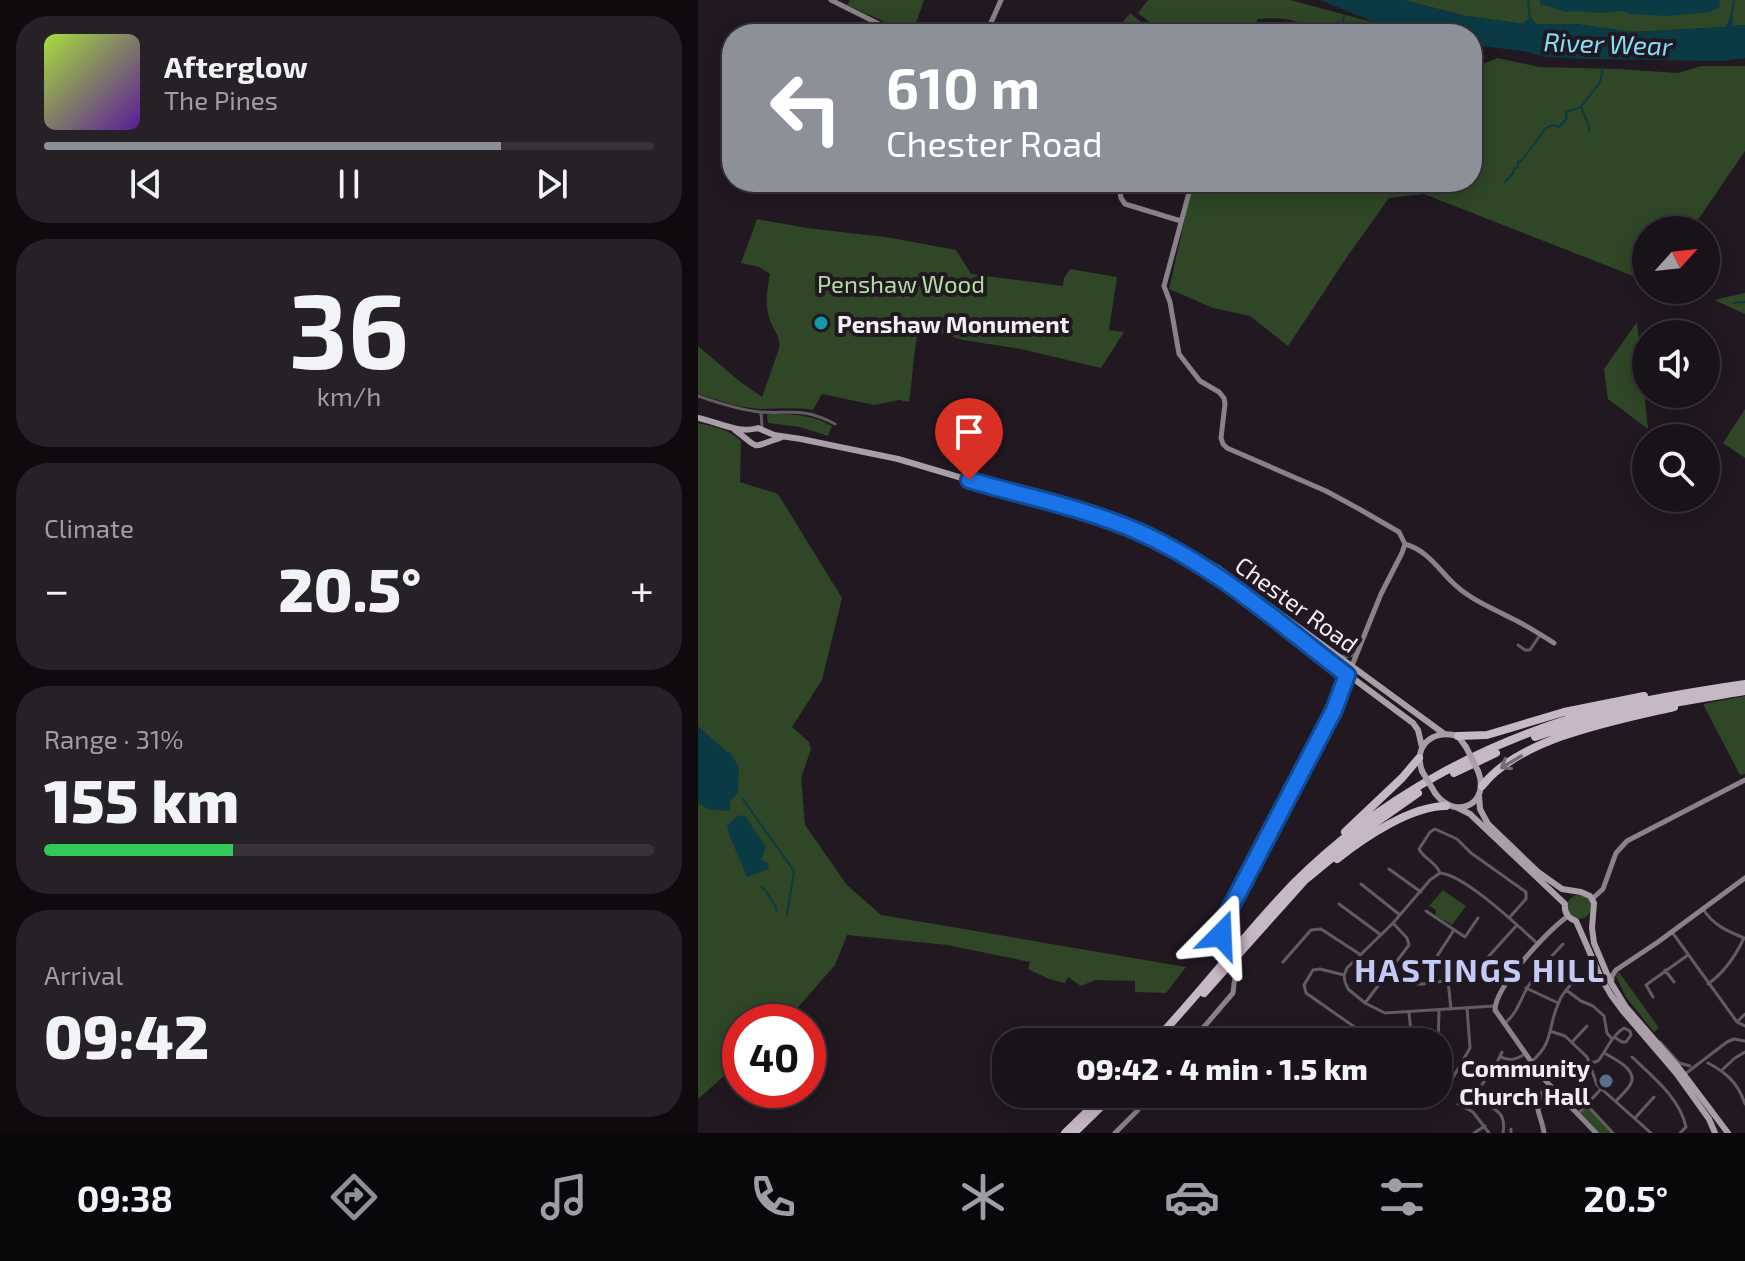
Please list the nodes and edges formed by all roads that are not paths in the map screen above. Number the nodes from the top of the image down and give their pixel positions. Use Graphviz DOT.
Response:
graph roads {
  1 [pos="831,0"];
  2 [pos="1001,0"];
  3 [pos="879,24"];
  4 [pos="990,24"];
  5 [pos="1120,192"];
  6 [pos="1189,192"];
  7 [pos="1181,221"];
  8 [pos="698,396"];
  9 [pos="761,414"];
  10 [pos="698,418"];
  11 [pos="835,424"];
  12 [pos="732,428"];
  13 [pos="758,430"];
  14 [pos="784,437"];
  15 [pos="749,442"];
  16 [pos="764,444"];
  17 [pos="1073,508"];
  18 [pos="1405,544"];
  19 [pos="1541,634"];
  20 [pos="1311,637"];
  21 [pos="1554,643"];
  22 [pos="1518,645"];
  23 [pos="1356,654"];
  24 [pos="1351,666"];
  25 [pos="1347,675"];
  26 [pos="1745,684"];
  27 [pos="1342,689"];
  28 [pos="1704,690"];
  29 [pos="1745,691"];
  30 [pos="1731,693"];
  31 [pos="1378,697"];
  32 [pos="1443,733"];
  33 [pos="1458,736"];
  34 [pos="1422,747"];
  35 [pos="1419,758"];
  36 [pos="1745,780"];
  37 [pos="1480,790"];
  38 [pos="1446,806"];
  39 [pos="1458,808"];
  40 [pos="1389,869"];
  41 [pos="1440,873"];
  42 [pos="1745,878"];
  43 [pos="1294,884"];
  44 [pos="1361,884"];
  45 [pos="1421,892"];
  46 [pos="1575,892"];
  47 [pos="1592,899"];
  48 [pos="1339,904"];
  49 [pos="1565,904"];
  50 [pos="1281,906"];
  51 [pos="1703,909"];
  52 [pos="1426,911"];
  53 [pos="1593,912"];
  54 [pos="1400,915"];
  55 [pos="1568,916"];
  56 [pos="1478,918"];
  57 [pos="1509,918"];
  58 [pos="1576,921"];
  59 [pos="1393,923"];
  60 [pos="1517,925"];
  61 [pos="1454,930"];
  62 [pos="1672,932"];
  63 [pos="1381,935"];
  64 [pos="1744,938"];
  65 [pos="1538,944"];
  66 [pos="1563,944"];
  67 [pos="1597,952"];
  68 [pos="1361,955"];
  69 [pos="1688,955"];
  70 [pos="1550,959"];
  71 [pos="1283,962"];
  72 [pos="1616,970"];
  73 [pos="1665,970"];
  74 [pos="1387,973"];
  75 [pos="1344,975"];
  76 [pos="1448,981"];
  77 [pos="1674,982"];
  78 [pos="1430,983"];
  79 [pos="1708,984"];
  80 [pos="1526,988"];
  81 [pos="1566,990"];
  82 [pos="1616,991"];
  83 [pos="1653,997"];
  84 [pos="1365,1003"];
  85 [pos="1558,1003"];
  86 [pos="1494,1006"];
  87 [pos="1467,1008"];
  88 [pos="1451,1009"];
  89 [pos="1439,1010"];
  90 [pos="1409,1013"];
  91 [pos="1745,1014"];
  92 [pos="1737,1022"];
  93 [pos="1504,1024"];
  94 [pos="1587,1026"];
  95 [pos="1745,1026"];
  96 [pos="1166,1028"];
  97 [pos="1174,1028"];
  98 [pos="1203,1028"];
  99 [pos="1356,1028"];
  100 [pos="1411,1028"];
  101 [pos="1438,1028"];
  102 [pos="1550,1031"];
  103 [pos="1653,1037"];
  104 [pos="1745,1041"];
  105 [pos="1572,1042"];
  106 [pos="1745,1052"];
  107 [pos="1604,1053"];
  108 [pos="1525,1054"];
  109 [pos="1632,1057"];
  110 [pos="1531,1062"];
  111 [pos="1637,1062"];
  112 [pos="1591,1063"];
  113 [pos="1699,1063"];
  114 [pos="1708,1063"];
  115 [pos="1690,1066"];
  116 [pos="1629,1071"];
  117 [pos="1722,1071"];
  118 [pos="1499,1074"];
  119 [pos="1681,1076"];
  120 [pos="1452,1079"];
  121 [pos="1484,1082"];
  122 [pos="1550,1086"];
  123 [pos="1745,1086"];
  124 [pos="1601,1089"];
  125 [pos="1739,1089"];
  126 [pos="1478,1095"];
  127 [pos="1471,1097"];
  128 [pos="1654,1097"];
  129 [pos="1616,1101"];
  130 [pos="1458,1104"];
  131 [pos="1745,1104"];
  132 [pos="1587,1105"];
  133 [pos="1091,1108"];
  134 [pos="1100,1108"];
  135 [pos="1139,1108"];
  136 [pos="1577,1115"];
  137 [pos="1635,1118"];
  138 [pos="1485,1126"];
  139 [pos="1065,1133"];
  140 [pos="1074,1133"];
  141 [pos="1115,1133"];
  142 [pos="1474,1133"];
  143 [pos="1489,1133"];
  144 [pos="1503,1133"];
  145 [pos="1544,1133"];
  146 [pos="1596,1133"];
  147 [pos="1613,1133"];
  148 [pos="1651,1133"];
  149 [pos="1680,1133"];
  150 [pos="1715,1133"];
  151 [pos="1726,1133"];
  1 -- 3 [label="street"];
  2 -- 4 [label="street"];
  5 -- 7 [label="street"];
  6 -- 7 [label="street"];
  7 -- 18 [label="street"];
  8 -- 9 [label="street"];
  9 -- 11 [label="street"];
  9 -- 13 [label="street"];
  10 -- 12 [label="main road"];
  12 -- 13 [label="main road"];
  12 -- 15 [label="main road"];
  13 -- 14 [label="main road"];
  13 -- 15 [label="main road"];
  13 -- 16 [label="main road"];
  14 -- 16 [label="main road, Chester Road"];
  14 -- 17 [label="main road, Chester Road"];
  15 -- 16 [label="main road"];
  17 -- 20 [label="main road, Chester Road"];
  17 -- 25 [label="main road, Chester Road"];
  18 -- 19 [label="street"];
  18 -- 23 [label="street"];
  19 -- 21 [label="street"];
  19 -- 22 [label="street"];
  20 -- 23 [label="street"];
  20 -- 24 [label="main road, Chester Road"];
  23 -- 24 [label="street"];
  24 -- 25 [label="street"];
  24 -- 32 [label="main road, Chester Road"];
  25 -- 27 [label="street"];
  25 -- 31 [label="main road, Chester Road"];
  26 -- 28 [label="highway"];
  27 -- 31 [label="street"];
  27 -- 98 [label="street, bridge"];
  28 -- 33 [label="highway"];
  28 -- 43 [label="highway"];
  29 -- 30 [label="highway"];
  30 -- 37 [label="highway, one-way"];
  30 -- 50 [label="highway"];
  31 -- 34 [label="main road, Chester Road"];
  32 -- 33 [label="main road"];
  32 -- 34 [label="main road"];
  33 -- 37 [label="main road, bridge"];
  34 -- 35 [label="main road"];
  35 -- 38 [label="main road, bridge"];
  35 -- 43 [label="highway"];
  36 -- 47 [label="street"];
  37 -- 39 [label="main road"];
  37 -- 46 [label="main road"];
  38 -- 39 [label="main road"];
  38 -- 50 [label="highway"];
  39 -- 49 [label="main road"];
  40 -- 45 [label="street"];
  41 -- 45 [label="street"];
  41 -- 57 [label="street"];
  41 -- 57 [label="street"];
  42 -- 51 [label="street"];
  43 -- 96 [label="highway"];
  44 -- 54 [label="street"];
  45 -- 54 [label="street"];
  46 -- 47 [label="main road"];
  46 -- 49 [label="main road"];
  47 -- 53 [label="main road"];
  48 -- 63 [label="street"];
  49 -- 55 [label="main road"];
  50 -- 97 [label="highway"];
  51 -- 62 [label="street"];
  51 -- 64 [label="street"];
  52 -- 61 [label="street"];
  53 -- 58 [label="main road"];
  53 -- 67 [label="main road"];
  54 -- 59 [label="street"];
  55 -- 58 [label="main road"];
  55 -- 65 [label="street"];
  56 -- 61 [label="street"];
  57 -- 60 [label="street"];
  58 -- 119 [label="main road"];
  59 -- 63 [label="street"];
  59 -- 74 [label="street"];
  60 -- 65 [label="street"];
  60 -- 76 [label="street"];
  61 -- 78 [label="street"];
  62 -- 69 [label="street"];
  62 -- 72 [label="street"];
  63 -- 68 [label="street"];
  64 -- 79 [label="street"];
  65 -- 86 [label="street"];
  66 -- 70 [label="street"];
  67 -- 72 [label="street"];
  67 -- 82 [label="main road"];
  68 -- 71 [label="street"];
  68 -- 75 [label="street"];
  69 -- 73 [label="street"];
  69 -- 79 [label="street"];
  70 -- 80 [label="street"];
  70 -- 81 [label="street"];
  72 -- 82 [label="street"];
  73 -- 77 [label="street"];
  73 -- 83 [label="street"];
  74 -- 78 [label="street"];
  74 -- 84 [label="street"];
  75 -- 84 [label="street"];
  75 -- 99 [label="street"];
  76 -- 78 [label="street"];
  76 -- 88 [label="street"];
  79 -- 92 [label="street"];
  80 -- 85 [label="street"];
  80 -- 93 [label="street"];
  81 -- 85 [label="street"];
  81 -- 107 [label="street"];
  82 -- 103 [label="main road"];
  84 -- 90 [label="street"];
  85 -- 102 [label="street"];
  86 -- 87 [label="street"];
  86 -- 93 [label="street"];
  87 -- 88 [label="street"];
  87 -- 120 [label="street"];
  88 -- 89 [label="street"];
  89 -- 90 [label="street"];
  89 -- 101 [label="street"];
  90 -- 100 [label="street"];
  91 -- 92 [label="street"];
  92 -- 95 [label="street"];
  93 -- 108 [label="street"];
  94 -- 105 [label="street"];
  102 -- 105 [label="street"];
  102 -- 110 [label="street"];
  103 -- 115 [label="street"];
  103 -- 119 [label="main road"];
  104 -- 113 [label="street"];
  105 -- 112 [label="street"];
  106 -- 117 [label="street"];
  107 -- 112 [label="street"];
  107 -- 116 [label="street"];
  108 -- 110 [label="street"];
  108 -- 118 [label="street"];
  109 -- 111 [label="street"];
  110 -- 122 [label="street"];
  111 -- 116 [label="street"];
  111 -- 149 [label="street"];
  112 -- 124 [label="street"];
  113 -- 115 [label="street"];
  113 -- 119 [label="street"];
  114 -- 117 [label="street"];
  115 -- 119 [label="street"];
  116 -- 129 [label="street"];
  117 -- 125 [label="street"];
  119 -- 150 [label="main road"];
  119 -- 151 [label="main road"];
  121 -- 126 [label="street"];
  122 -- 136 [label="street"];
  122 -- 145 [label="street"];
  123 -- 125 [label="street"];
  124 -- 129 [label="street"];
  124 -- 132 [label="street"];
  125 -- 131 [label="street"];
  126 -- 127 [label="street"];
  126 -- 144 [label="street"];
  128 -- 137 [label="street"];
  129 -- 137 [label="street"];
  130 -- 138 [label="street"];
  132 -- 136 [label="street"];
  132 -- 147 [label="street"];
  133 -- 139 [label="highway"];
  134 -- 140 [label="highway"];
  135 -- 141 [label="street"];
  136 -- 146 [label="street"];
  137 -- 148 [label="street"];
  138 -- 142 [label="street"];
  138 -- 143 [label="street"];
}
